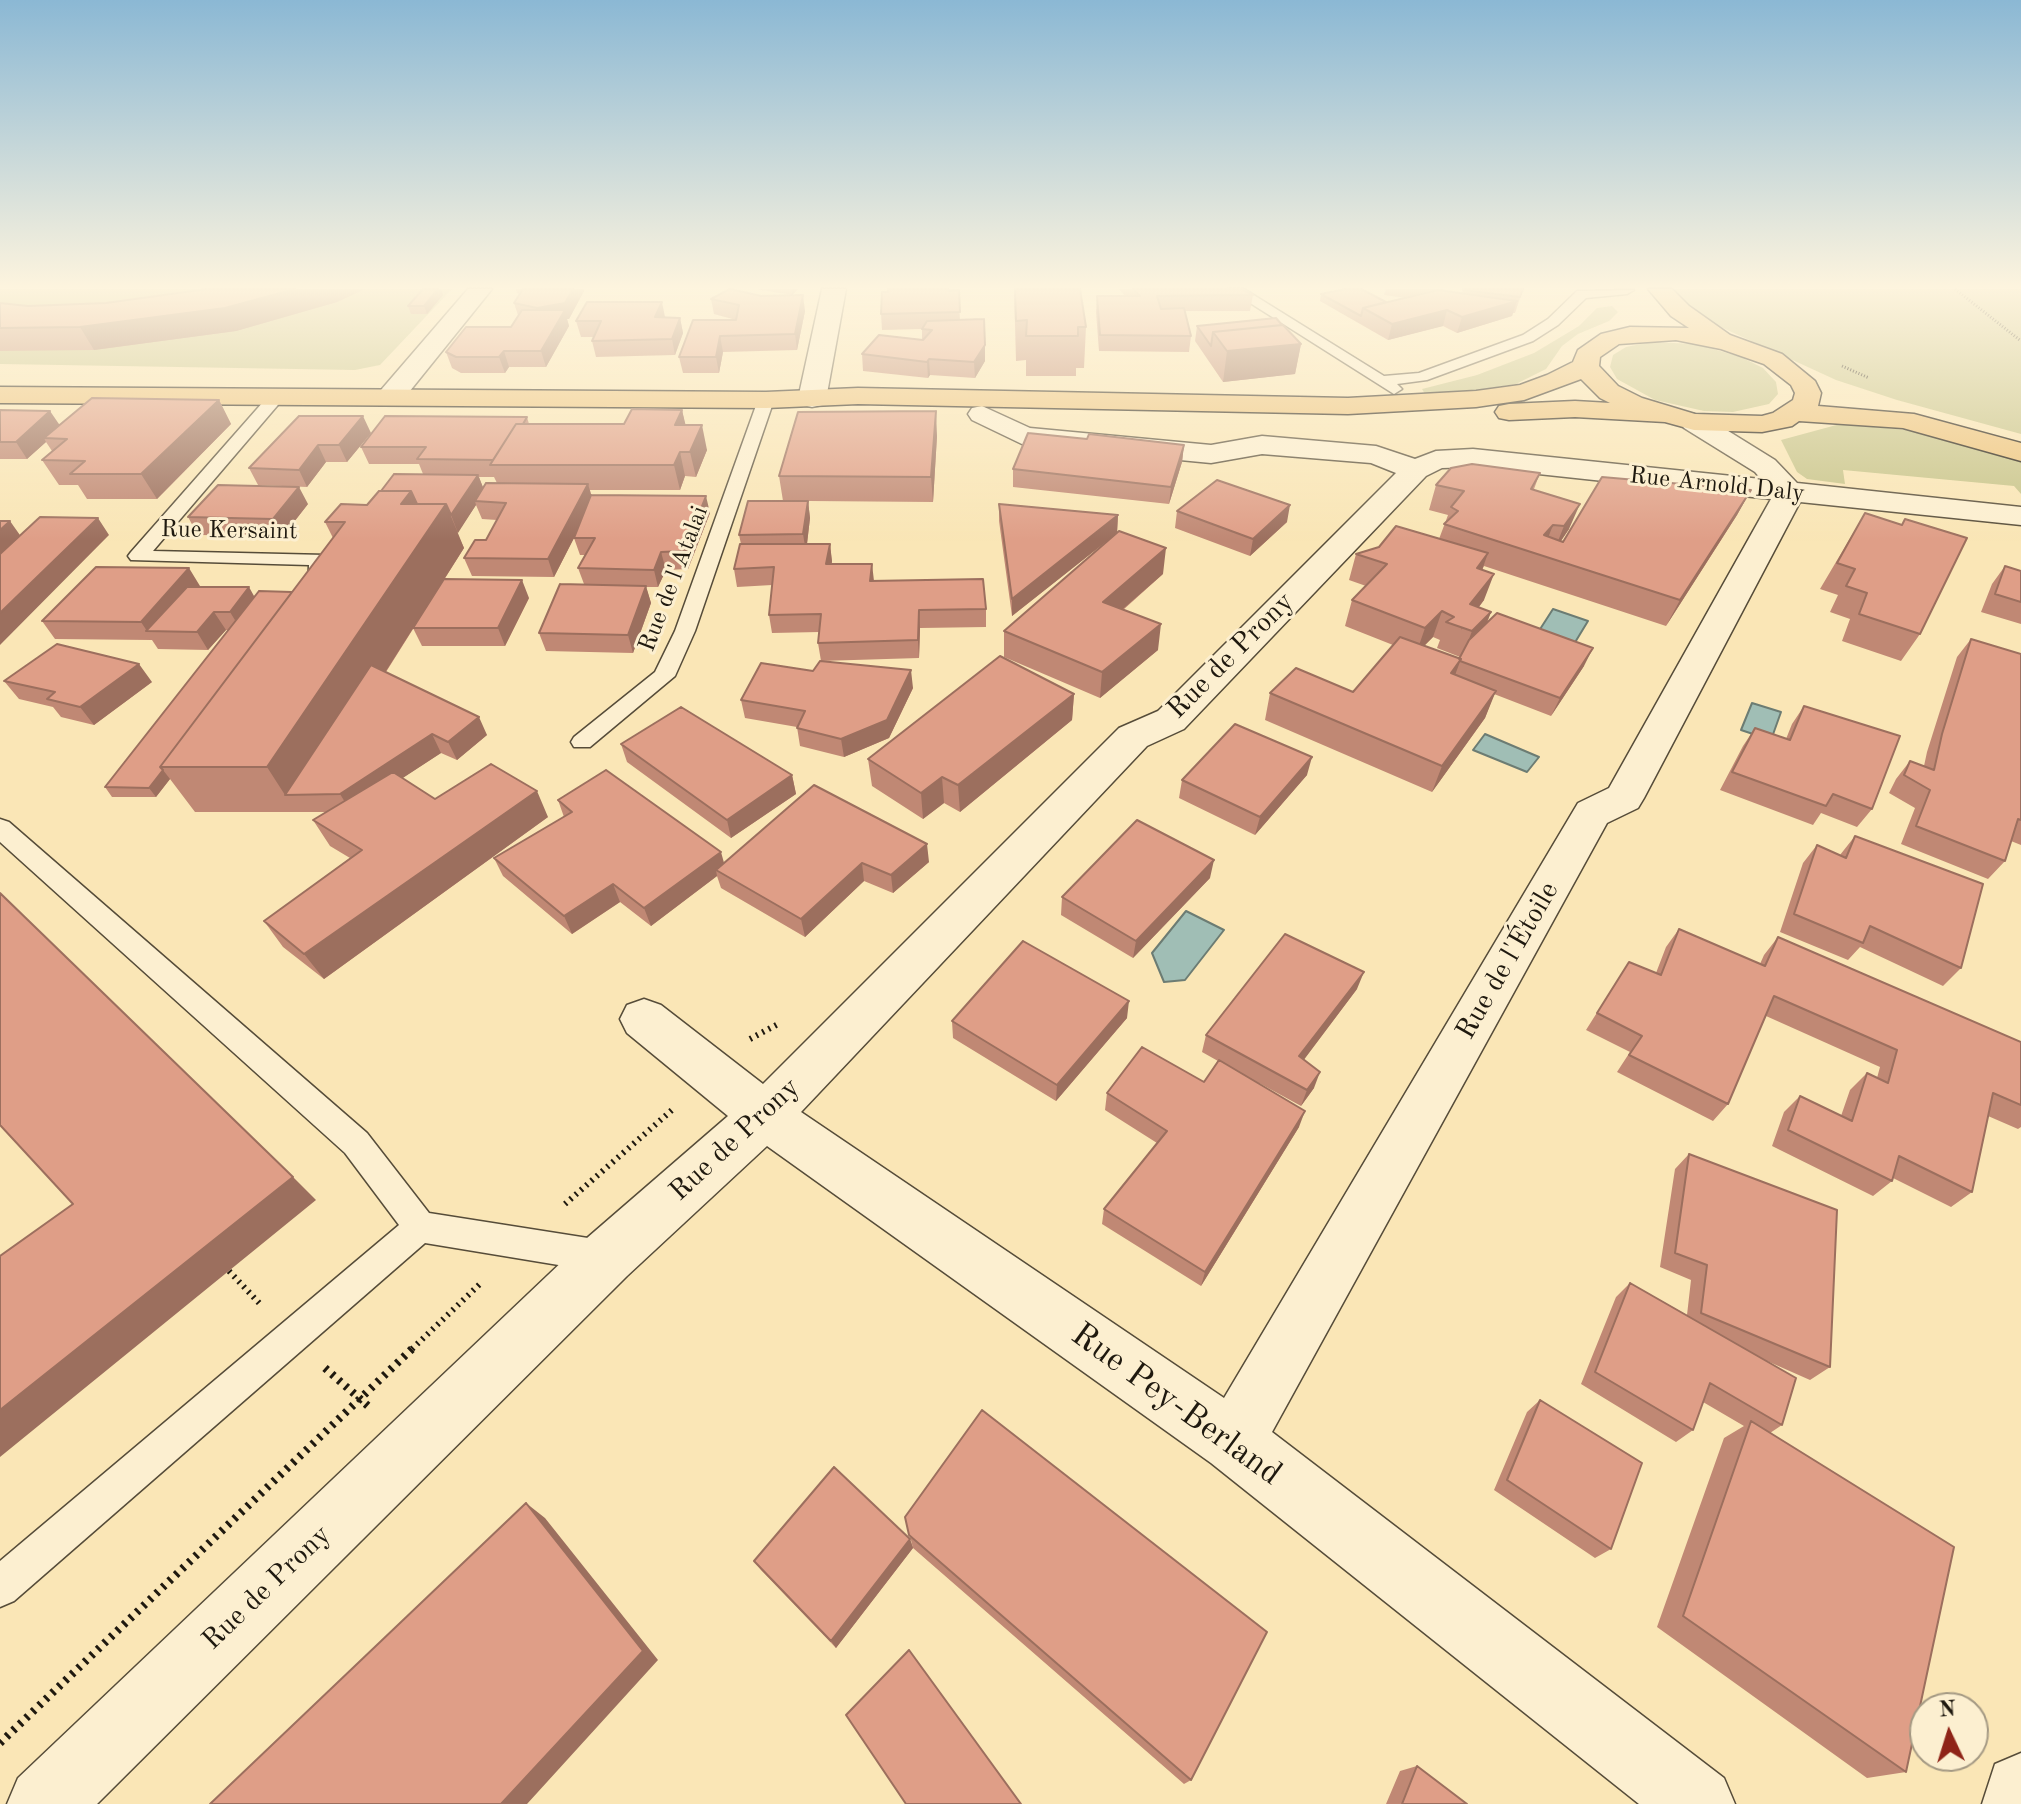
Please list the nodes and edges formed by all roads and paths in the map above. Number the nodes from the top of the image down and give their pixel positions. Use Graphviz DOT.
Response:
graph roads {
  1 [pos="410,373"];
  2 [pos="817,373"];
  3 [pos="1369,373"];
  4 [pos="1432,373"];
  5 [pos="1572,373"];
  6 [pos="1590,373"];
  7 [pos="1792,373"];
  8 [pos="1850,373"];
  9 [pos="1855,373"];
  10 [pos="1802,381"];
  11 [pos="1386,384"];
  12 [pos="0,395"];
  13 [pos="277,396"];
  14 [pos="391,396"];
  15 [pos="812,399"];
  16 [pos="766,400"];
  17 [pos="1428,402"];
  18 [pos="1348,406"];
  19 [pos="1797,413"];
  20 [pos="982,414"];
  21 [pos="1662,415"];
  22 [pos="1694,422"];
  23 [pos="1762,424"];
  24 [pos="2021,441"];
  25 [pos="2021,452"];
  26 [pos="1416,470"];
  27 [pos="1777,479"];
  28 [pos="2021,516"];
  29 [pos="308,615"];
  30 [pos="582,742"];
  31 [pos="0,828"];
  32 [pos="644,1019"];
  33 [pos="765,1116"];
  34 [pos="420,1227"];
  35 [pos="607,1257"];
  36 [pos="229,1271"];
  37 [pos="290,1336"];
  38 [pos="1233,1441"];
  39 [pos="411,1448"];
  40 [pos="0,1587"];
  41 [pos="2021,1790"];
  42 [pos="44,1804"];
  43 [pos="1698,1804"];
  44 [pos="2019,1804"];
  1 -- 14 [label="street"];
  2 -- 15 [label="street"];
  3 -- 11 [label="lane"];
  4 -- 11 [label="lane"];
  5 -- 17 [label="main road"];
  6 -- 21 [label="main road"];
  7 -- 10 [label="main road"];
  8 -- 9 [label="path"];
  10 -- 19 [label="main road"];
  10 -- 24 [label="main road"];
  11 -- 17 [label="lane"];
  11 -- 18 [label="lane"];
  12 -- 13 [label="main road"];
  13 -- 14 [label="main road"];
  13 -- 29 [label="lane, Rue Kersaint"];
  14 -- 16 [label="main road"];
  15 -- 16 [label="main road"];
  15 -- 18 [label="main road"];
  15 -- 20 [label="main road"];
  16 -- 30 [label="lane, Rue de l'Atalai"];
  17 -- 18 [label="main road"];
  19 -- 23 [label="main road"];
  19 -- 25 [label="main road"];
  20 -- 21 [label="main road"];
  20 -- 26 [label="street"];
  21 -- 22 [label="main road"];
  22 -- 23 [label="main road"];
  22 -- 27 [label="street"];
  23 -- 27 [label="street"];
  26 -- 27 [label="street, Rue Arnold Daly"];
  26 -- 33 [label="street, Rue de Prony"];
  27 -- 28 [label="street, Rue Arnold Daly"];
  27 -- 38 [label="street, Rue de l'Étoile"];
  31 -- 34 [label="lane"];
  32 -- 33 [label="street, Rue Pey-Berland"];
  33 -- 35 [label="street, Rue de Prony"];
  33 -- 38 [label="street, Rue Pey-Berland"];
  34 -- 35 [label="lane"];
  34 -- 37 [label="lane"];
  35 -- 39 [label="street, Rue de Prony"];
  36 -- 37 [label="path"];
  37 -- 39 [label="path"];
  37 -- 40 [label="lane"];
  38 -- 43 [label="street, Rue Pey-Berland"];
  39 -- 42 [label="street, Rue de Prony"];
  41 -- 44 [label="street"];
}
